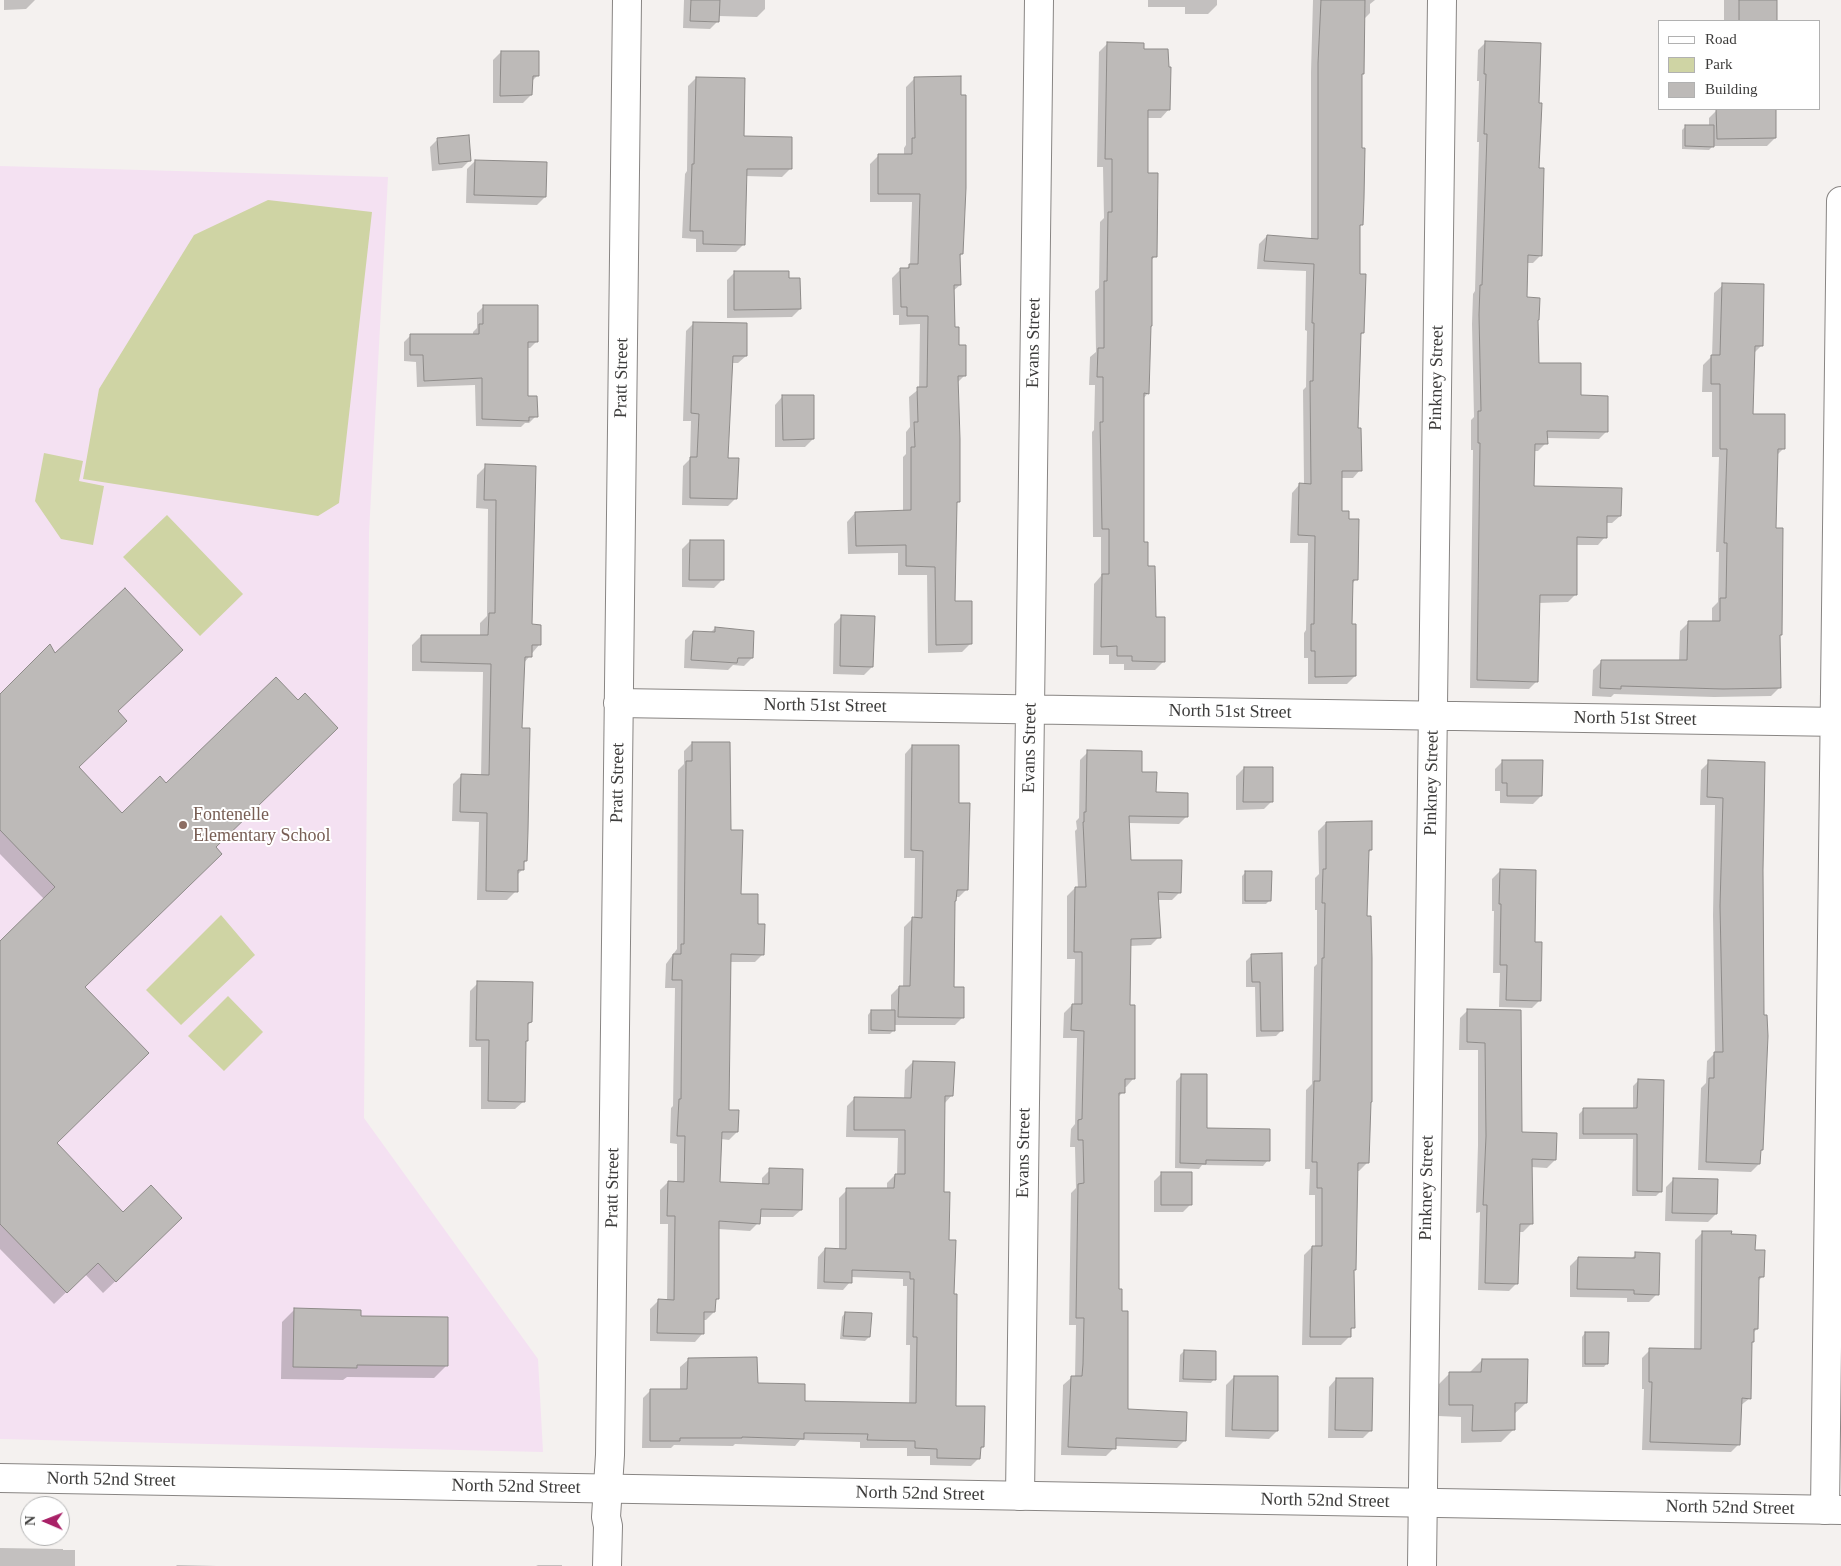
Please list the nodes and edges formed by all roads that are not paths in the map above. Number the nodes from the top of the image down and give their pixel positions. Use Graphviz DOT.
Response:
graph roads {
  1 [pos="627,0"];
  2 [pos="1039,0"];
  3 [pos="1442,0"];
  4 [pos="1841,202"];
  5 [pos="618,703"];
  6 [pos="1030,709"];
  7 [pos="1433,716"];
  8 [pos="1838,722"];
  9 [pos="0,1478"];
  10 [pos="607,1489"];
  11 [pos="1020,1496"];
  12 [pos="1423,1502"];
  13 [pos="1833,1510"];
  14 [pos="607,1566"];
  15 [pos="1422,1566"];
  1 -- 5 [label="street, Pratt Street"];
  2 -- 6 [label="street, Evans Street"];
  3 -- 7 [label="street, Pinkney Street"];
  4 -- 8 [label="street"];
  5 -- 6 [label="street, North 51st Street"];
  5 -- 10 [label="street, Pratt Street"];
  6 -- 7 [label="street, North 51st Street"];
  6 -- 11 [label="street, Evans Street"];
  7 -- 8 [label="street, North 51st Street"];
  7 -- 12 [label="street, Pinkney Street"];
  8 -- 13 [label="street"];
  9 -- 10 [label="street, North 52nd Street"];
  10 -- 11 [label="street, North 52nd Street"];
  10 -- 14 [label="street, Pratt Street"];
  11 -- 12 [label="street, North 52nd Street"];
  12 -- 13 [label="street, North 52nd Street"];
  12 -- 15 [label="street, Pinkney Street"];
}
